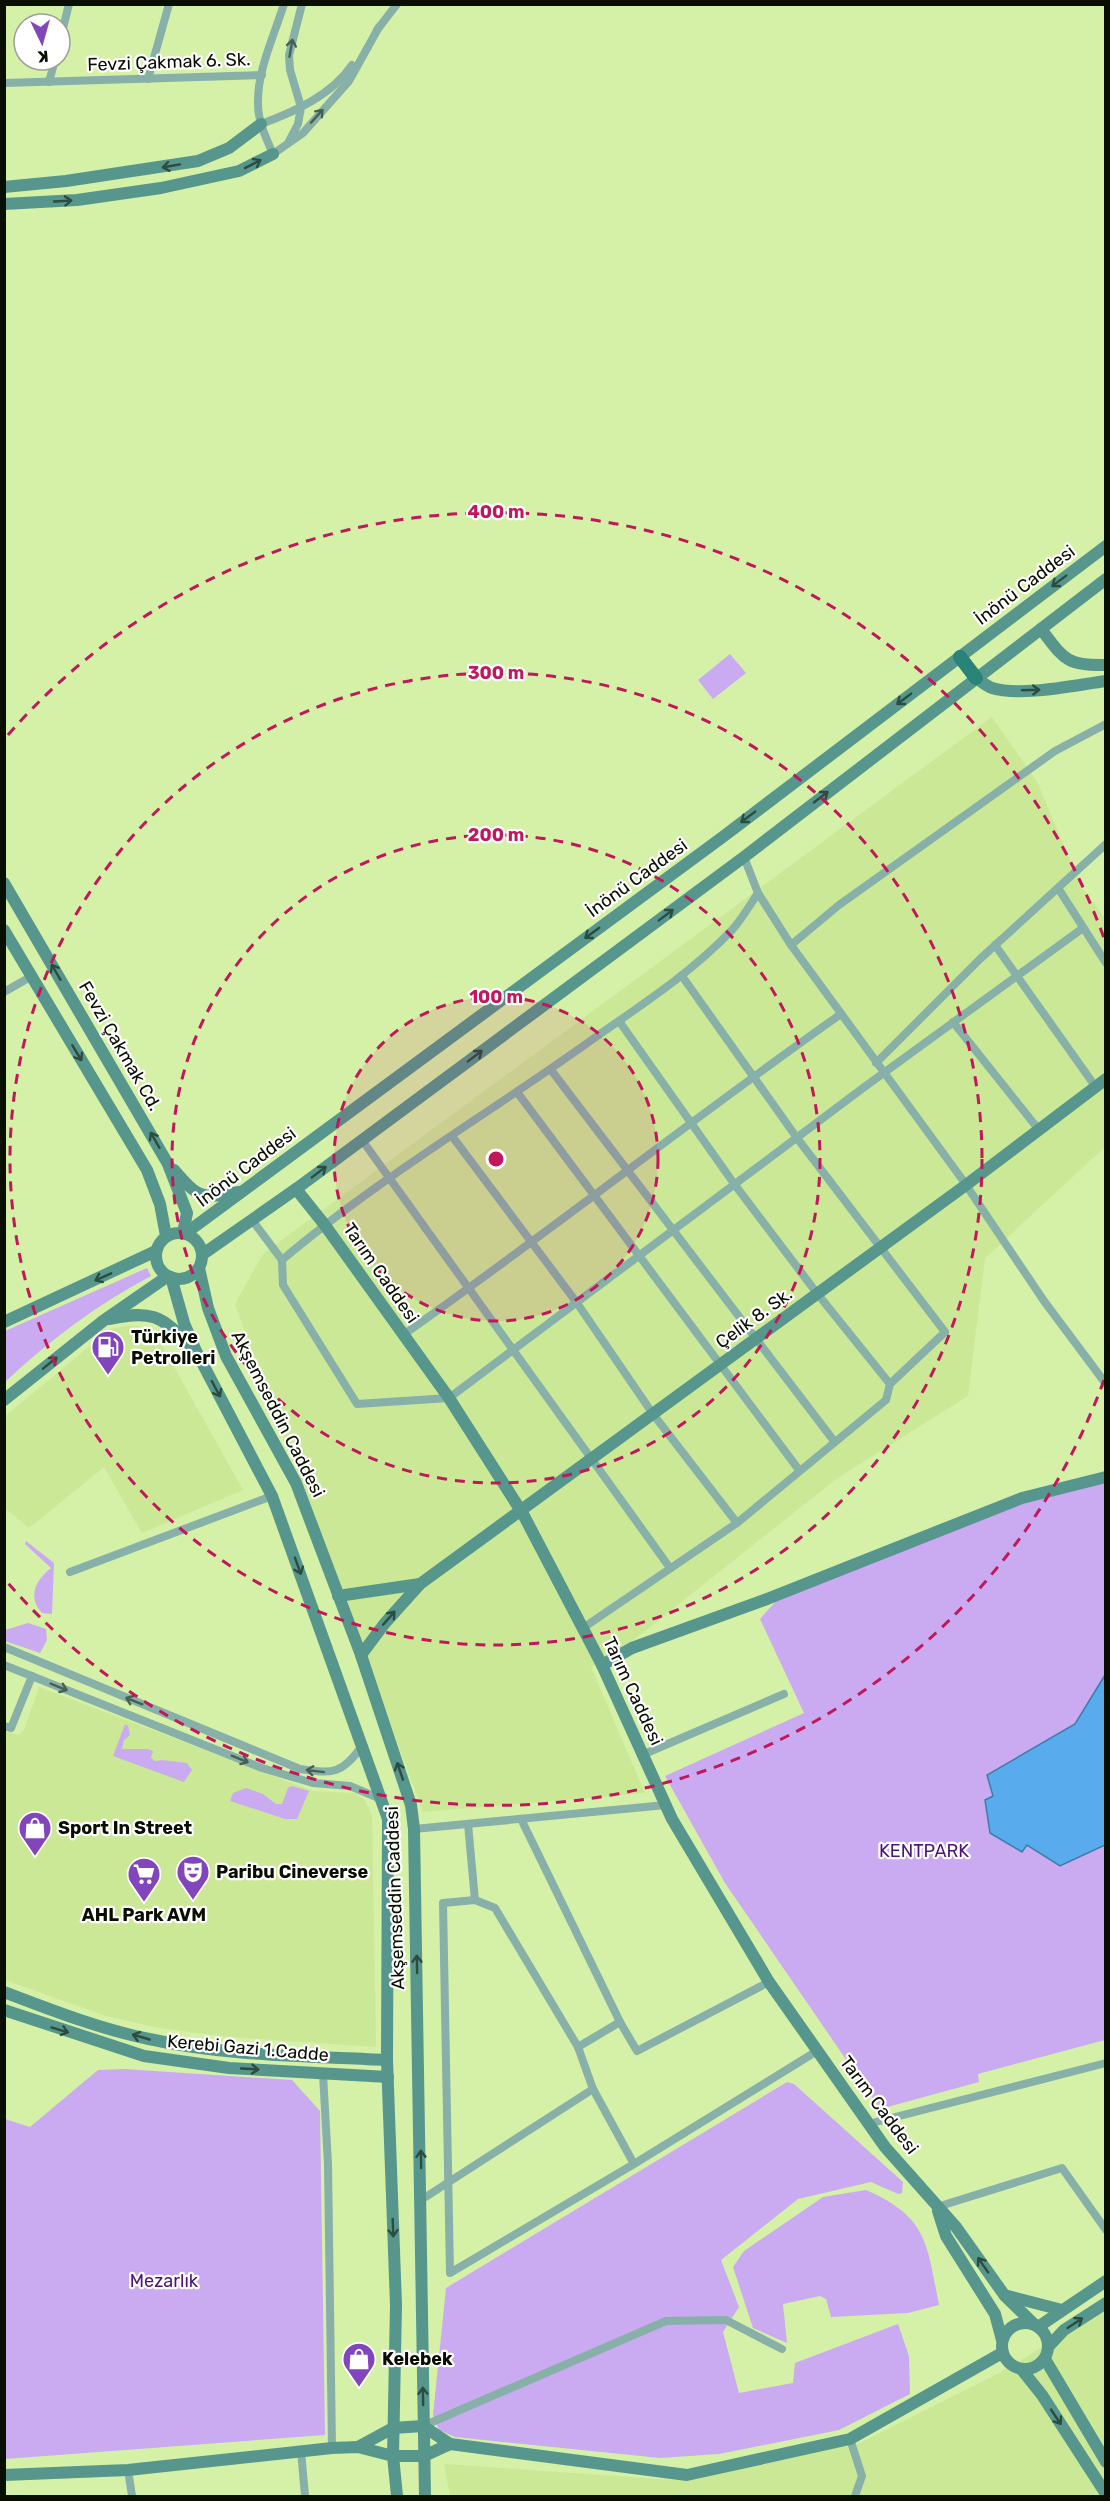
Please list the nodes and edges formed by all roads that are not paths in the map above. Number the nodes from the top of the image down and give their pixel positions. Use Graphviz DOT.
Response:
graph roads {
  1 [pos="169,4"];
  2 [pos="284,4"];
  3 [pos="302,4"];
  4 [pos="397,4"];
  5 [pos="379,27"];
  6 [pos="52,72"];
  7 [pos="262,75"];
  8 [pos="148,79"];
  9 [pos="49,82"];
  10 [pos="4,83"];
  11 [pos="301,106"];
  12 [pos="261,124"];
  13 [pos="287,144"];
  14 [pos="273,154"];
  15 [pos="4,186"];
  16 [pos="4,204"];
  17 [pos="1106,546"];
  18 [pos="1106,579"];
  19 [pos="1041,629"];
  20 [pos="960,657"];
  21 [pos="1106,665"];
  22 [pos="976,678"];
  23 [pos="1106,681"];
  24 [pos="1106,724"];
  25 [pos="1106,844"];
  26 [pos="744,857"];
  27 [pos="4,883"];
  28 [pos="1058,888"];
  29 [pos="758,893"];
  30 [pos="1083,928"];
  31 [pos="4,930"];
  32 [pos="791,945"];
  33 [pos="996,945"];
  34 [pos="1106,963"];
  35 [pos="1018,975"];
  36 [pos="32,976"];
  37 [pos="682,976"];
  38 [pos="4,992"];
  39 [pos="841,1014"];
  40 [pos="619,1021"];
  41 [pos="953,1022"];
  42 [pos="876,1063"];
  43 [pos="551,1070"];
  44 [pos="884,1073"];
  45 [pos="752,1077"];
  46 [pos="1100,1082"];
  47 [pos="517,1092"];
  48 [pos="691,1123"];
  49 [pos="1039,1130"];
  50 [pos="452,1136"];
  51 [pos="797,1138"];
  52 [pos="362,1140"];
  53 [pos="168,1164"];
  54 [pos="629,1171"];
  55 [pos="390,1178"];
  56 [pos="735,1185"];
  57 [pos="966,1185"];
  58 [pos="296,1189"];
  59 [pos="243,1191"];
  60 [pos="595,1197"];
  61 [pos="252,1220"];
  62 [pos="324,1224"];
  63 [pos="674,1230"];
  64 [pos="185,1233"];
  65 [pos="166,1236"];
  66 [pos="532,1244"];
  67 [pos="882,1247"];
  68 [pos="156,1251"];
  69 [pos="202,1254"];
  70 [pos="639,1256"];
  71 [pos="282,1260"];
  72 [pos="199,1268"];
  73 [pos="169,1277"];
  74 [pos="468,1289"];
  75 [pos="818,1294"];
  76 [pos="577,1303"];
  77 [pos="103,1321"];
  78 [pos="4,1322"];
  79 [pos="403,1335"];
  80 [pos="757,1338"];
  81 [pos="513,1350"];
  82 [pos="196,1351"];
  83 [pos="719,1366"];
  84 [pos="890,1384"];
  85 [pos="1106,1384"];
  86 [pos="449,1398"];
  87 [pos="4,1400"];
  88 [pos="653,1414"];
  89 [pos="834,1442"];
  90 [pos="590,1460"];
  91 [pos="799,1470"];
  92 [pos="1106,1477"];
  93 [pos="272,1496"];
  94 [pos="521,1511"];
  95 [pos="737,1523"];
  96 [pos="670,1568"];
  97 [pos="70,1572"];
  98 [pos="420,1584"];
  99 [pos="338,1596"];
  100 [pos="583,1628"];
  101 [pos="4,1647"];
  102 [pos="361,1655"];
  103 [pos="4,1665"];
  104 [pos="602,1665"];
  105 [pos="32,1676"];
  106 [pos="784,1694"];
  107 [pos="4,1726"];
  108 [pos="363,1745"];
  109 [pos="642,1755"];
  110 [pos="382,1799"];
  111 [pos="666,1806"];
  112 [pos="521,1819"];
  113 [pos="468,1824"];
  114 [pos="414,1829"];
  115 [pos="475,1900"];
  116 [pos="769,1982"];
  117 [pos="4,1992"];
  118 [pos="4,2010"];
  119 [pos="620,2022"];
  120 [pos="578,2047"];
  121 [pos="817,2051"];
  122 [pos="387,2060"];
  123 [pos="1106,2063"];
  124 [pos="324,2074"];
  125 [pos="388,2077"];
  126 [pos="593,2089"];
  127 [pos="868,2124"];
  128 [pos="634,2164"];
  129 [pos="448,2182"];
  130 [pos="422,2200"];
  131 [pos="937,2207"];
  132 [pos="1106,2230"];
  133 [pos="1105,2282"];
  134 [pos="1005,2296"];
  135 [pos="1106,2303"];
  136 [pos="1062,2310"];
  137 [pos="1036,2326"];
  138 [pos="1002,2340"];
  139 [pos="1049,2346"];
  140 [pos="782,2349"];
  141 [pos="1002,2353"];
  142 [pos="1045,2359"];
  143 [pos="1022,2370"];
  144 [pos="423,2426"];
  145 [pos="393,2428"];
  146 [pos="850,2439"];
  147 [pos="450,2444"];
  148 [pos="358,2447"];
  149 [pos="332,2448"];
  150 [pos="301,2451"];
  151 [pos="393,2456"];
  152 [pos="424,2456"];
  153 [pos="1106,2462"];
  154 [pos="128,2470"];
  155 [pos="4,2475"];
  156 [pos="1106,2494"];
  157 [pos="132,2496"];
  158 [pos="305,2496"];
  159 [pos="397,2496"];
  160 [pos="424,2496"];
  161 [pos="855,2496"];
  1 -- 8 [label="street"];
  2 -- 7 [label="street"];
  11 -- 3 [label="street, one-way"];
  4 -- 5 [label="street"];
  5 -- 11 [label="street"];
  13 -- 5 [label="street, one-way"];
  6 -- 9 [label="street"];
  7 -- 8 [label="street, Fevzi Çakmak 6. Sk."];
  7 -- 12 [label="street"];
  8 -- 9 [label="street, Fevzi Çakmak 6. Sk."];
  9 -- 10 [label="street, Fevzi Çakmak 6. Sk."];
  11 -- 12 [label="street"];
  11 -- 13 [label="street"];
  12 -- 14 [label="street"];
  12 -- 15 [label="street, one-way"];
  13 -- 14 [label="street"];
  16 -- 14 [label="street, one-way"];
  17 -- 20 [label="street, İnönü Caddesi, one-way"];
  18 -- 19 [label="street"];
  19 -- 21 [label="street"];
  19 -- 22 [label="street"];
  20 -- 22 [label="main road"];
  20 -- 59 [label="street, İnönü Caddesi, one-way"];
  22 -- 23 [label="street, one-way"];
  26 -- 22 [label="street, one-way"];
  24 -- 32 [label="street"];
  25 -- 28 [label="street"];
  26 -- 29 [label="street"];
  52 -- 26 [label="street, one-way"];
  53 -- 27 [label="street, Fevzi Çakmak Cd., one-way"];
  28 -- 30 [label="street"];
  28 -- 33 [label="street"];
  29 -- 32 [label="street"];
  29 -- 37 [label="street"];
  30 -- 34 [label="street"];
  30 -- 35 [label="street"];
  31 -- 36 [label="street"];
  32 -- 39 [label="street"];
  33 -- 35 [label="street"];
  33 -- 42 [label="street"];
  35 -- 41 [label="street"];
  35 -- 46 [label="street"];
  36 -- 38 [label="street"];
  36 -- 65 [label="street, one-way"];
  37 -- 40 [label="street"];
  37 -- 45 [label="street"];
  39 -- 42 [label="street"];
  39 -- 45 [label="street"];
  40 -- 43 [label="street"];
  40 -- 48 [label="street"];
  41 -- 44 [label="street"];
  41 -- 49 [label="street"];
  42 -- 44 [label="street"];
  43 -- 47 [label="street"];
  43 -- 54 [label="street"];
  44 -- 51 [label="street"];
  44 -- 57 [label="street"];
  45 -- 48 [label="street"];
  45 -- 51 [label="street"];
  46 -- 49 [label="street, Çelik 8. Sk."];
  47 -- 50 [label="street"];
  47 -- 60 [label="street"];
  48 -- 54 [label="street"];
  48 -- 56 [label="street"];
  49 -- 57 [label="street, Çelik 8. Sk."];
  50 -- 55 [label="street"];
  50 -- 66 [label="street"];
  51 -- 56 [label="street"];
  51 -- 67 [label="street"];
  52 -- 55 [label="street"];
  58 -- 52 [label="street, one-way"];
  53 -- 59 [label="street"];
  53 -- 64 [label="street, Fevzi Çakmak Cd."];
  54 -- 60 [label="street"];
  54 -- 63 [label="street"];
  55 -- 62 [label="street"];
  55 -- 74 [label="street"];
  56 -- 63 [label="street"];
  56 -- 75 [label="street"];
  57 -- 67 [label="street, Çelik 8. Sk."];
  57 -- 85 [label="street"];
  58 -- 61 [label="street"];
  58 -- 62 [label="street, Tarım Caddesi"];
  59 -- 64 [label="street, İnönü Caddesi"];
  60 -- 66 [label="street"];
  60 -- 70 [label="street"];
  61 -- 69 [label="street"];
  61 -- 71 [label="street"];
  62 -- 71 [label="street"];
  62 -- 79 [label="street, Tarım Caddesi"];
  63 -- 70 [label="street"];
  63 -- 80 [label="street"];
  64 -- 65 [label="street"];
  64 -- 69 [label="street"];
  65 -- 68 [label="street"];
  66 -- 74 [label="street"];
  66 -- 76 [label="street"];
  67 -- 75 [label="street, Çelik 8. Sk."];
  67 -- 84 [label="street"];
  68 -- 73 [label="street"];
  68 -- 78 [label="street, one-way"];
  69 -- 72 [label="street"];
  70 -- 76 [label="street"];
  70 -- 83 [label="street"];
  71 -- 86 [label="street"];
  72 -- 73 [label="street"];
  72 -- 99 [label="street, Akşemseddin Caddesi"];
  73 -- 77 [label="street"];
  73 -- 82 [label="street, Akşemseddin Caddesi"];
  74 -- 79 [label="street"];
  74 -- 81 [label="street"];
  75 -- 80 [label="street, Çelik 8. Sk."];
  75 -- 84 [label="street"];
  76 -- 81 [label="street"];
  76 -- 88 [label="street"];
  77 -- 82 [label="street"];
  87 -- 77 [label="street, one-way"];
  79 -- 86 [label="street, Tarım Caddesi"];
  80 -- 83 [label="street, Çelik 8. Sk."];
  80 -- 89 [label="street"];
  81 -- 86 [label="street"];
  81 -- 90 [label="street"];
  82 -- 93 [label="street, Akşemseddin Caddesi, one-way"];
  83 -- 88 [label="street, Çelik 8. Sk."];
  83 -- 91 [label="street"];
  84 -- 89 [label="street"];
  86 -- 94 [label="street, Tarım Caddesi"];
  88 -- 90 [label="street, Çelik 8. Sk."];
  88 -- 95 [label="street"];
  89 -- 91 [label="street"];
  90 -- 94 [label="street, Çelik 8. Sk."];
  90 -- 96 [label="street"];
  91 -- 95 [label="street"];
  92 -- 104 [label="street"];
  93 -- 97 [label="street"];
  93 -- 108 [label="street, Akşemseddin Caddesi, one-way"];
  94 -- 98 [label="street, Çelik 8. Sk."];
  94 -- 100 [label="street, Tarım Caddesi"];
  95 -- 96 [label="street"];
  96 -- 100 [label="street"];
  98 -- 99 [label="street"];
  102 -- 98 [label="street, Çelik 8. Sk., one-way"];
  99 -- 102 [label="street, Akşemseddin Caddesi"];
  100 -- 104 [label="street, Tarım Caddesi"];
  108 -- 101 [label="street, one-way"];
  114 -- 102 [label="street, Akşemseddin Caddesi, one-way"];
  103 -- 105 [label="street"];
  104 -- 109 [label="street, Tarım Caddesi"];
  105 -- 107 [label="street"];
  105 -- 110 [label="street, one-way"];
  106 -- 109 [label="street"];
  108 -- 110 [label="street, Akşemseddin Caddesi"];
  109 -- 111 [label="street, Tarım Caddesi"];
  110 -- 122 [label="street, Akşemseddin Caddesi"];
  111 -- 112 [label="street"];
  111 -- 116 [label="street, Tarım Caddesi"];
  112 -- 113 [label="street"];
  112 -- 119 [label="street"];
  113 -- 114 [label="street"];
  113 -- 115 [label="street"];
  130 -- 114 [label="street, Akşemseddin Caddesi, one-way"];
  115 -- 120 [label="street"];
  115 -- 129 [label="street"];
  116 -- 119 [label="street"];
  116 -- 121 [label="street, Tarım Caddesi"];
  122 -- 117 [label="street, Kerebi Gazi 1.Cadde, one-way"];
  118 -- 124 [label="street, Kerebi Gazi 1.Cadde, one-way"];
  119 -- 120 [label="street"];
  120 -- 126 [label="street"];
  121 -- 127 [label="street, Tarım Caddesi"];
  121 -- 128 [label="street"];
  122 -- 125 [label="street, Akşemseddin Caddesi"];
  123 -- 127 [label="street"];
  124 -- 125 [label="street, Kerebi Gazi 1.Cadde"];
  124 -- 149 [label="street"];
  125 -- 145 [label="street, Akşemseddin Caddesi, one-way"];
  126 -- 128 [label="street"];
  126 -- 129 [label="street"];
  127 -- 131 [label="street, Tarım Caddesi"];
  128 -- 129 [label="street"];
  129 -- 130 [label="street"];
  144 -- 130 [label="street, Akşemseddin Caddesi, one-way"];
  131 -- 132 [label="street"];
  134 -- 131 [label="street, Tarım Caddesi, one-way"];
  131 -- 138 [label="street, Tarım Caddesi"];
  133 -- 136 [label="street"];
  134 -- 136 [label="street"];
  134 -- 137 [label="street, Tarım Caddesi"];
  139 -- 135 [label="street, one-way"];
  136 -- 137 [label="street"];
  137 -- 138 [label="street"];
  137 -- 139 [label="street"];
  138 -- 141 [label="street"];
  139 -- 142 [label="street"];
  140 -- 144 [label="street"];
  141 -- 143 [label="street"];
  141 -- 146 [label="street"];
  142 -- 143 [label="street"];
  142 -- 153 [label="street"];
  143 -- 156 [label="street, one-way"];
  144 -- 145 [label="street"];
  144 -- 147 [label="street"];
  144 -- 152 [label="street, Akşemseddin Caddesi"];
  145 -- 148 [label="street"];
  145 -- 151 [label="street, Akşemseddin Caddesi"];
  146 -- 147 [label="street"];
  146 -- 161 [label="street"];
  147 -- 152 [label="street"];
  148 -- 149 [label="street"];
  148 -- 151 [label="street"];
  149 -- 150 [label="street"];
  150 -- 154 [label="street"];
  150 -- 158 [label="street"];
  151 -- 152 [label="street"];
  151 -- 159 [label="street, Akşemseddin Caddesi"];
  152 -- 160 [label="street, Akşemseddin Caddesi"];
  154 -- 155 [label="street"];
  154 -- 157 [label="street"];
}
